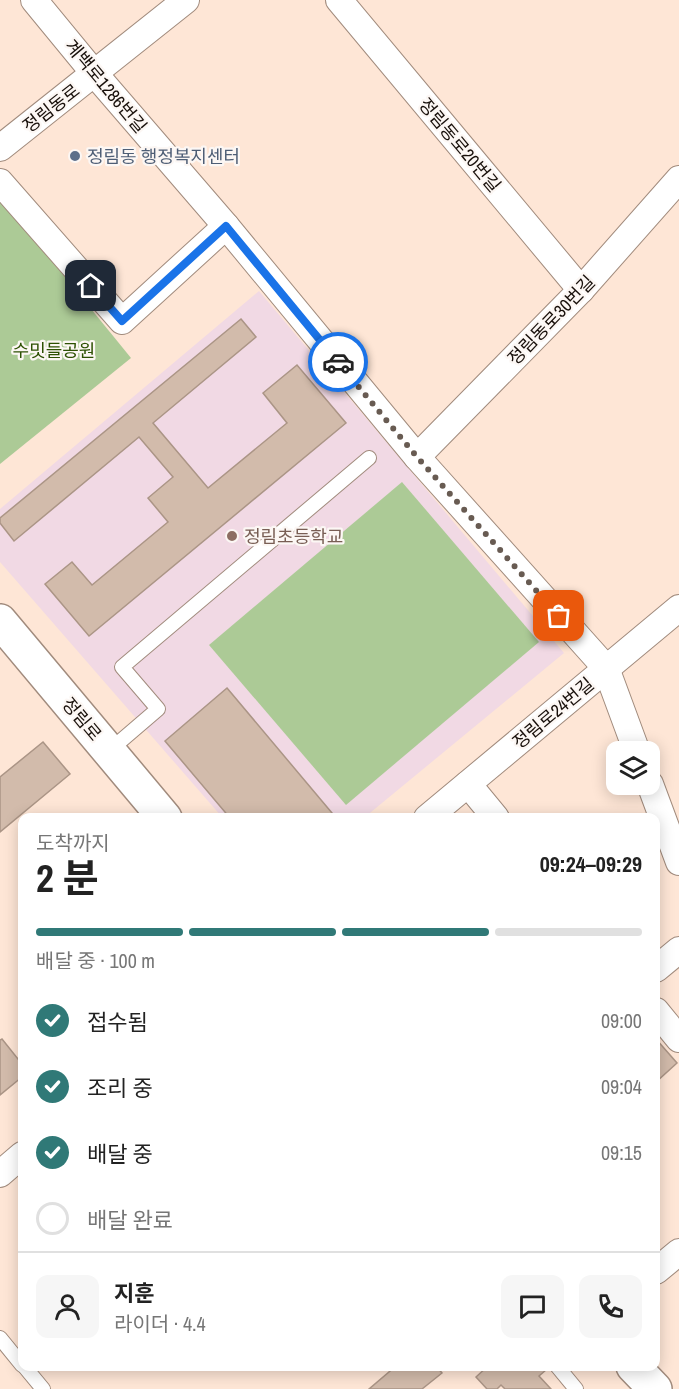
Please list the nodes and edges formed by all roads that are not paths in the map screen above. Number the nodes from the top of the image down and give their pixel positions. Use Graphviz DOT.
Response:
graph roads {
  1 [pos="34,0"];
  2 [pos="186,0"];
  3 [pos="339,0"];
  4 [pos="94,73"];
  5 [pos="0,148"];
  6 [pos="679,179"];
  7 [pos="0,182"];
  8 [pos="226,226"];
  9 [pos="581,290"];
  10 [pos="417,457"];
  11 [pos="369,458"];
  12 [pos="679,608"];
  13 [pos="0,621"];
  14 [pos="606,668"];
  15 [pos="633,741"];
  16 [pos="109,751"];
  17 [pos="468,784"];
  18 [pos="654,795"];
  19 [pos="161,813"];
  20 [pos="433,813"];
  21 [pos="492,813"];
  22 [pos="679,862"];
  23 [pos="679,950"];
  24 [pos="660,966"];
  25 [pos="660,1016"];
  26 [pos="679,1039"];
  27 [pos="18,1158"];
  28 [pos="0,1174"];
  29 [pos="679,1252"];
  30 [pos="660,1268"];
  31 [pos="0,1338"];
  32 [pos="18,1360"];
  33 [pos="27,1371"];
  34 [pos="561,1371"];
  35 [pos="638,1371"];
  36 [pos="43,1389"];
  37 [pos="576,1389"];
  38 [pos="656,1389"];
  1 -- 4 [label="street, 계백로1286번길"];
  2 -- 4 [label="street, 정림동로"];
  3 -- 9 [label="street, 정림동로20번길"];
  4 -- 5 [label="street, 정림동로"];
  4 -- 8 [label="street, 계백로1286번길"];
  6 -- 9 [label="street, 정림동로30번길"];
  7 -- 8 [label="street"];
  8 -- 10 [label="street, 계백로1286번길"];
  9 -- 10 [label="street, 정림동로30번길"];
  10 -- 14 [label="street, 계백로1286번길"];
  11 -- 16 [label="lane"];
  12 -- 14 [label="street, 정림로24번길"];
  13 -- 16 [label="main road, 정림로"];
  14 -- 15 [label="street, 계백로1286번길"];
  14 -- 17 [label="street, 정림로24번길"];
  16 -- 19 [label="main road, 정림로"];
  17 -- 20 [label="street, 정림로24번길"];
  17 -- 21 [label="street"];
  18 -- 22 [label="street"];
  23 -- 24 [label="street"];
  25 -- 26 [label="street"];
  27 -- 28 [label="street"];
  29 -- 30 [label="street"];
  31 -- 32 [label="lane"];
  33 -- 36 [label="lane"];
  34 -- 37 [label="lane"];
  35 -- 38 [label="main road"];
}
